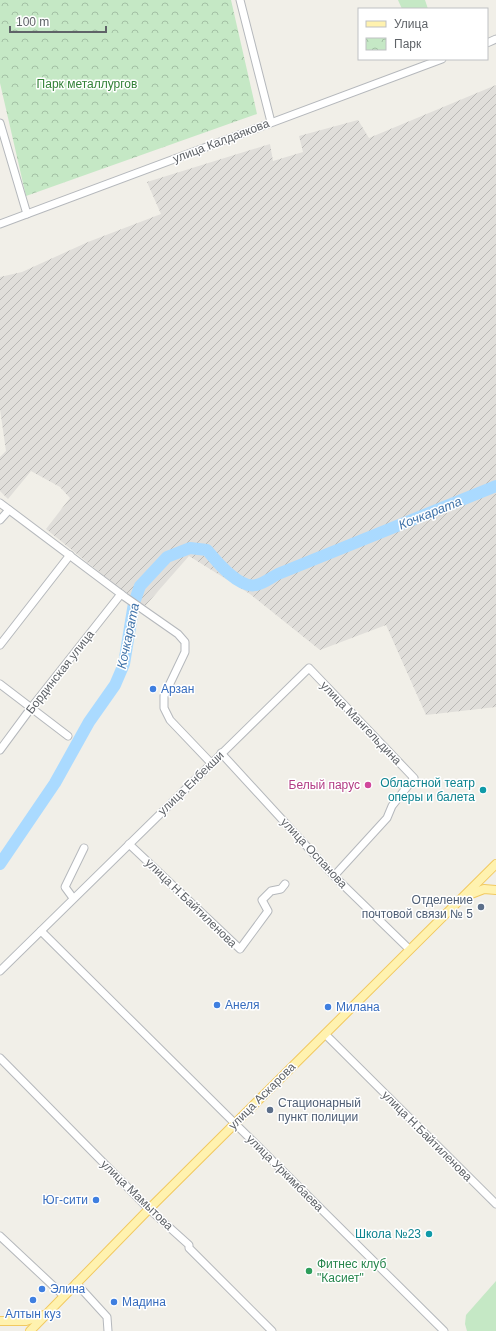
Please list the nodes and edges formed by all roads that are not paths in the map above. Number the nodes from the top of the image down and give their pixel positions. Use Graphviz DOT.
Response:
graph roads {
  1 [pos="240,0"];
  2 [pos="439,60"];
  3 [pos="271,122"];
  4 [pos="0,123"];
  5 [pos="27,214"];
  6 [pos="0,224"];
  7 [pos="0,503"];
  8 [pos="9,510"];
  9 [pos="0,520"];
  10 [pos="70,556"];
  11 [pos="121,594"];
  12 [pos="0,645"];
  13 [pos="309,668"];
  14 [pos="0,684"];
  15 [pos="31,708"];
  16 [pos="68,736"];
  17 [pos="0,750"];
  18 [pos="222,753"];
  19 [pos="211,763"];
  20 [pos="129,844"];
  21 [pos="84,848"];
  22 [pos="495,868"];
  23 [pos="334,876"];
  24 [pos="285,884"];
  25 [pos="496,890"];
  26 [pos="73,898"];
  27 [pos="460,899"];
  28 [pos="40,931"];
  29 [pos="409,949"];
  30 [pos="0,970"];
  31 [pos="325,1034"];
  32 [pos="0,1058"];
  33 [pos="235,1123"];
  34 [pos="496,1204"];
  35 [pos="149,1209"];
  36 [pos="0,1237"];
  37 [pos="76,1283"];
  38 [pos="64,1296"];
  39 [pos="45,1315"];
  40 [pos="0,1321"];
  41 [pos="30,1331"];
  42 [pos="108,1331"];
  43 [pos="272,1331"];
  44 [pos="444,1331"];
  1 -- 3 [label="street"];
  2 -- 3 [label="street, улица Калдаякова"];
  3 -- 5 [label="street, улица Калдаякова"];
  4 -- 5 [label="street"];
  5 -- 6 [label="street, улица Калдаякова"];
  7 -- 8 [label="street"];
  8 -- 9 [label="street"];
  8 -- 10 [label="street"];
  10 -- 11 [label="street"];
  10 -- 12 [label="street"];
  11 -- 15 [label="street, Бординская улица"];
  11 -- 19 [label="street"];
  13 -- 18 [label="street, улица Енбекши"];
  13 -- 23 [label="street, улица Мангельдина"];
  14 -- 15 [label="street"];
  15 -- 16 [label="street"];
  15 -- 17 [label="street, Бординская улица"];
  18 -- 19 [label="street, улица Енбекши"];
  18 -- 23 [label="street, улица Оспанова"];
  19 -- 20 [label="street, улица Енбекши"];
  20 -- 24 [label="street, улица Н.Байтиленова"];
  20 -- 26 [label="street, улица Енбекши"];
  21 -- 26 [label="street"];
  22 -- 27 [label="main road, улица Аскарова"];
  23 -- 29 [label="street, улица Оспанова"];
  25 -- 27 [label="main road"];
  26 -- 28 [label="street, улица Енбекши"];
  27 -- 29 [label="main road, улица Аскарова"];
  28 -- 30 [label="street, улица Енбекши"];
  28 -- 33 [label="street, улица Уркимбаева"];
  29 -- 31 [label="main road, улица Аскарова"];
  31 -- 33 [label="main road, улица Аскарова"];
  31 -- 34 [label="street, улица Н.Байтиленова"];
  32 -- 35 [label="street, улица Мамытова"];
  33 -- 35 [label="main road, улица Аскарова"];
  33 -- 44 [label="street, улица Уркимбаева"];
  35 -- 37 [label="main road, улица Аскарова"];
  35 -- 43 [label="street, улица Мамытова"];
  36 -- 38 [label="street"];
  37 -- 38 [label="main road, улица Аскарова"];
  37 -- 42 [label="street"];
  38 -- 39 [label="main road, улица Аскарова"];
  39 -- 40 [label="main road"];
  39 -- 41 [label="main road, улица Аскарова"];
}
